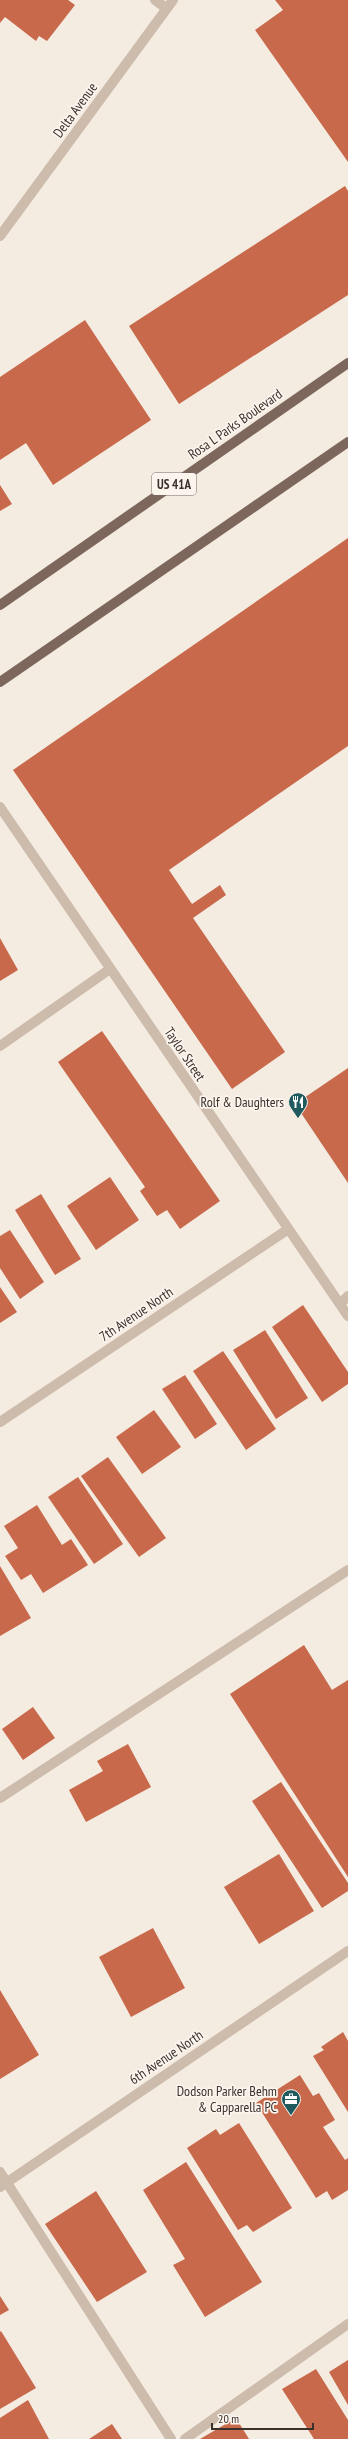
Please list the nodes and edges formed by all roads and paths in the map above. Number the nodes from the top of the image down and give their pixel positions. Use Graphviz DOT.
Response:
graph roads {
  1 [pos="155,0"];
  2 [pos="169,4"];
  3 [pos="0,236"];
  4 [pos="348,362"];
  5 [pos="348,442"];
  6 [pos="0,605"];
  7 [pos="0,682"];
  8 [pos="0,807"];
  9 [pos="110,968"];
  10 [pos="0,1046"];
  11 [pos="287,1230"];
  12 [pos="348,1296"];
  13 [pos="340,1304"];
  14 [pos="348,1316"];
  15 [pos="0,1422"];
  16 [pos="348,1570"];
  17 [pos="0,1798"];
  18 [pos="348,1951"];
  19 [pos="0,2172"];
  20 [pos="3,2185"];
  21 [pos="348,2324"];
  22 [pos="171,2439"];
  23 [pos="185,2439"];
  1 -- 2 [label="street"];
  2 -- 3 [label="street, Delta Avenue"];
  4 -- 6 [label="main road, Rosa L Parks Boulevard / US 41A"];
  5 -- 7 [label="main road"];
  8 -- 9 [label="street, Taylor Street"];
  9 -- 10 [label="street"];
  9 -- 11 [label="street, Taylor Street"];
  11 -- 13 [label="street, Taylor Street"];
  11 -- 15 [label="street, 7th Avenue North"];
  12 -- 13 [label="street"];
  13 -- 14 [label="street, Taylor Street"];
  16 -- 17 [label="street"];
  18 -- 20 [label="street, 6th Avenue North"];
  19 -- 20 [label="street"];
  20 -- 22 [label="street"];
  21 -- 23 [label="street"];
}
